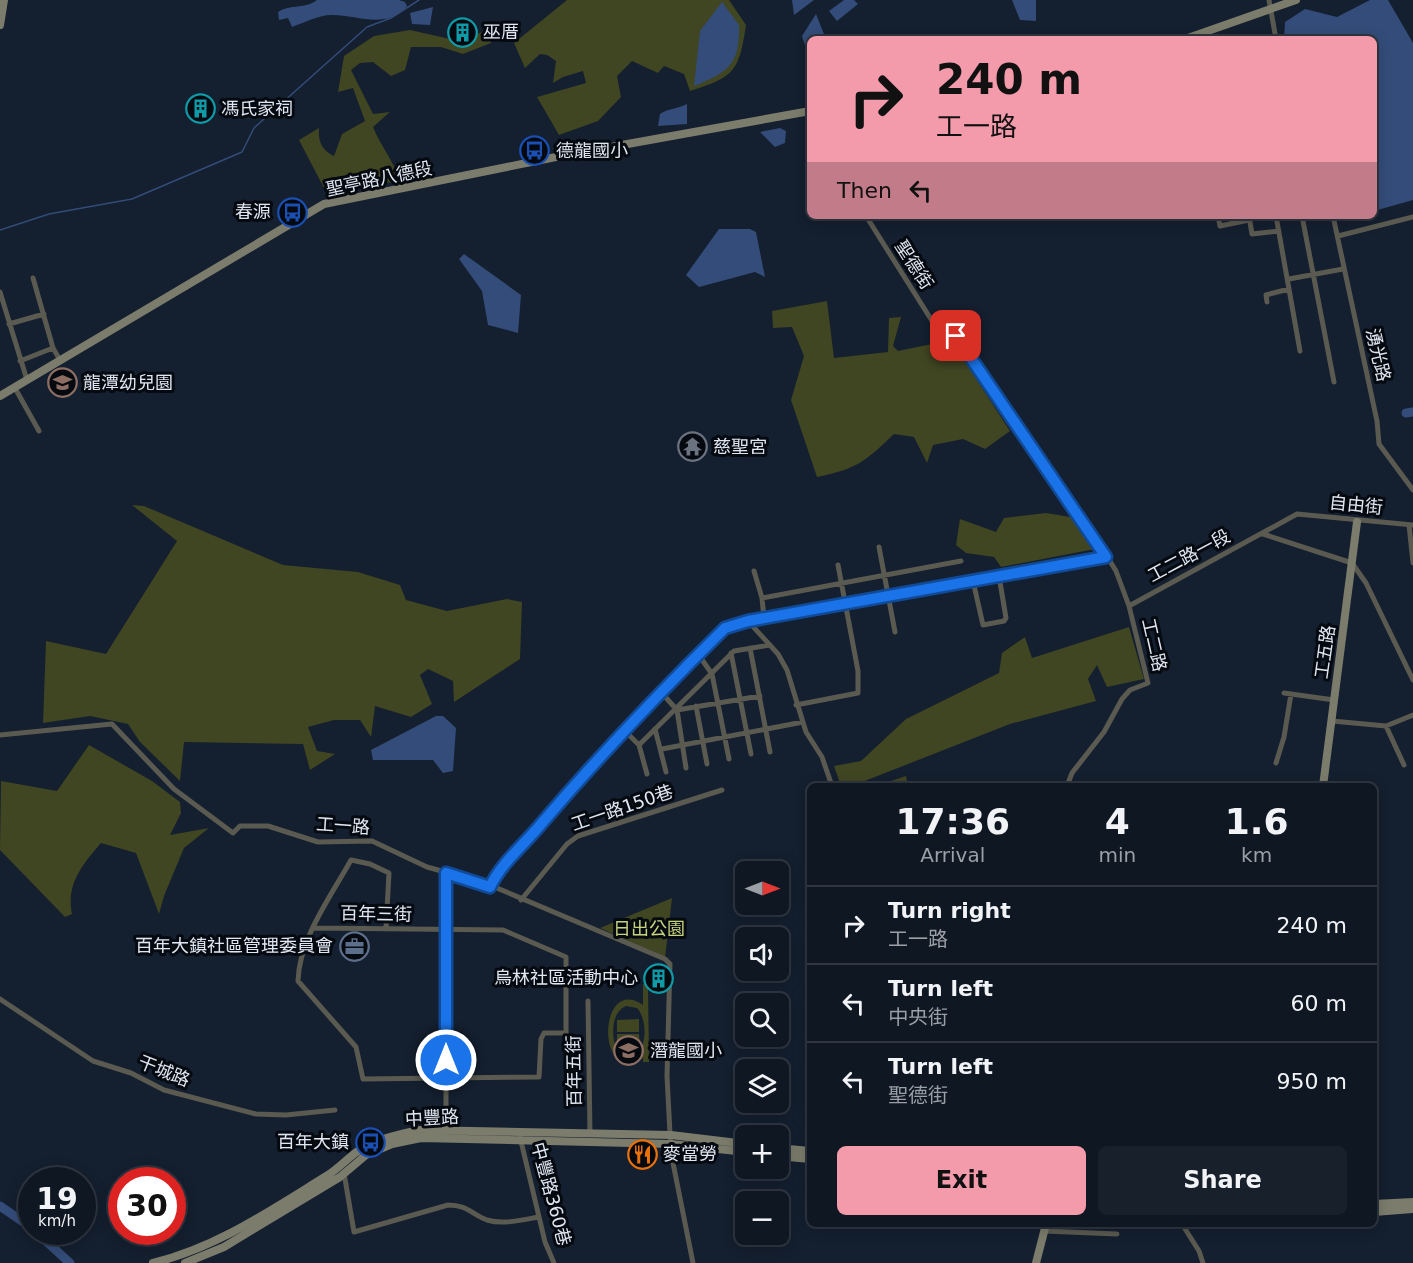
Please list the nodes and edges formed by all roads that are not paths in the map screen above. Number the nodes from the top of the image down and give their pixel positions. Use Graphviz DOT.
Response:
graph roads {
  1 [pos="4,0"];
  2 [pos="1269,0"];
  3 [pos="1296,0"];
  4 [pos="1270,11"];
  5 [pos="1,20"];
  6 [pos="1203,36"];
  7 [pos="1275,36"];
  8 [pos="807,112"];
  9 [pos="1413,217"];
  10 [pos="868,219"];
  11 [pos="1219,219"];
  12 [pos="1245,219"];
  13 [pos="1249,219"];
  14 [pos="1277,219"];
  15 [pos="1303,219"];
  16 [pos="1334,219"];
  17 [pos="1279,231"];
  18 [pos="1338,236"];
  19 [pos="1343,269"];
  20 [pos="1313,273"];
  21 [pos="33,278"];
  22 [pos="1289,279"];
  23 [pos="1289,289"];
  24 [pos="0,292"];
  25 [pos="1267,302"];
  26 [pos="44,314"];
  27 [pos="9,324"];
  28 [pos="53,348"];
  29 [pos="1300,351"];
  30 [pos="60,360"];
  31 [pos="20,362"];
  32 [pos="27,380"];
  33 [pos="1334,382"];
  34 [pos="15,388"];
  35 [pos="0,396"];
  36 [pos="39,431"];
  37 [pos="1413,490"];
  38 [pos="1297,514"];
  39 [pos="1357,522"];
  40 [pos="1411,525"];
  41 [pos="1263,534"];
  42 [pos="879,547"];
  43 [pos="1106,557"];
  44 [pos="961,561"];
  45 [pos="1352,563"];
  46 [pos="1413,563"];
  47 [pos="838,565"];
  48 [pos="754,571"];
  49 [pos="885,576"];
  50 [pos="999,576"];
  51 [pos="973,580"];
  52 [pos="841,584"];
  53 [pos="890,595"];
  54 [pos="762,598"];
  55 [pos="845,603"];
  56 [pos="1129,606"];
  57 [pos="764,618"];
  58 [pos="748,621"];
  59 [pos="895,632"];
  60 [pos="770,645"];
  61 [pos="750,648"];
  62 [pos="731,653"];
  63 [pos="698,654"];
  64 [pos="712,674"];
  65 [pos="1413,680"];
  66 [pos="660,691"];
  67 [pos="1284,693"];
  68 [pos="1292,694"];
  69 [pos="760,696"];
  70 [pos="740,699"];
  71 [pos="1334,700"];
  72 [pos="717,702"];
  73 [pos="796,705"];
  74 [pos="696,706"];
  75 [pos="677,710"];
  76 [pos="1413,715"];
  77 [pos="803,722"];
  78 [pos="1332,722"];
  79 [pos="1386,726"];
  80 [pos="655,729"];
  81 [pos="766,729"];
  82 [pos="624,730"];
  83 [pos="747,734"];
  84 [pos="0,735"];
  85 [pos="724,737"];
  86 [pos="703,741"];
  87 [pos="639,745"];
  88 [pos="682,745"];
  89 [pos="662,749"];
  90 [pos="770,752"];
  91 [pos="751,754"];
  92 [pos="729,759"];
  93 [pos="1276,763"];
  94 [pos="708,764"];
  95 [pos="1404,765"];
  96 [pos="686,768"];
  97 [pos="666,772"];
  98 [pos="646,774"];
  99 [pos="831,783"];
  100 [pos="1068,783"];
  101 [pos="1323,783"];
  102 [pos="722,790"];
  103 [pos="446,873"];
  104 [pos="490,887"];
  105 [pos="521,900"];
  106 [pos="314,928"];
  107 [pos="386,928"];
  108 [pos="446,930"];
  109 [pos="0,999"];
  110 [pos="588,1000"];
  111 [pos="446,1078"];
  112 [pos="335,1110"];
  113 [pos="446,1135"];
  114 [pos="520,1137"];
  115 [pos="590,1138"];
  116 [pos="671,1140"];
  117 [pos="735,1143"];
  118 [pos="789,1149"];
  119 [pos="735,1150"];
  120 [pos="807,1151"];
  121 [pos="789,1157"];
  122 [pos="807,1159"];
  123 [pos="344,1173"];
  124 [pos="1413,1202"];
  125 [pos="1377,1204"];
  126 [pos="1413,1209"];
  127 [pos="1377,1212"];
  128 [pos="539,1217"];
  129 [pos="1184,1227"];
  130 [pos="1045,1228"];
  131 [pos="1117,1234"];
  132 [pos="153,1263"];
  133 [pos="186,1263"];
  134 [pos="554,1263"];
  135 [pos="693,1263"];
  136 [pos="1036,1263"];
  137 [pos="1203,1263"];
  1 -- 5 [label="street"];
  2 -- 4 [label="street"];
  3 -- 4 [label="street"];
  4 -- 6 [label="street"];
  4 -- 7 [label="street"];
  8 -- 30 [label="street, 聖亭路八德段"];
  9 -- 18 [label="street"];
  10 -- 43 [label="street, 聖德街"];
  11 -- 12 [label="street"];
  13 -- 17 [label="street"];
  14 -- 17 [label="street"];
  15 -- 20 [label="street"];
  16 -- 18 [label="street, 湧光路"];
  17 -- 22 [label="street"];
  18 -- 19 [label="street, 湧光路"];
  19 -- 20 [label="street"];
  19 -- 37 [label="street, 湧光路"];
  20 -- 22 [label="street"];
  20 -- 33 [label="street"];
  21 -- 26 [label="street"];
  22 -- 23 [label="street"];
  23 -- 25 [label="street"];
  23 -- 29 [label="street"];
  24 -- 27 [label="street"];
  26 -- 27 [label="street"];
  26 -- 28 [label="street"];
  27 -- 31 [label="street"];
  28 -- 30 [label="street"];
  28 -- 31 [label="street"];
  30 -- 32 [label="street, 聖亭路八德段"];
  31 -- 32 [label="street"];
  32 -- 34 [label="street, 聖亭路八德段"];
  34 -- 35 [label="street, 聖亭路八德段"];
  34 -- 36 [label="street"];
  38 -- 39 [label="street, 自由街"];
  38 -- 41 [label="street, 工二路一段"];
  39 -- 40 [label="street, 自由街"];
  39 -- 45 [label="street, 工五路"];
  40 -- 46 [label="street"];
  41 -- 45 [label="street"];
  41 -- 56 [label="street, 工二路一段"];
  42 -- 49 [label="street"];
  43 -- 50 [label="street"];
  43 -- 56 [label="street, 工二路"];
  44 -- 49 [label="street"];
  45 -- 65 [label="street"];
  45 -- 71 [label="street, 工五路"];
  47 -- 52 [label="street"];
  48 -- 54 [label="street"];
  49 -- 52 [label="street"];
  49 -- 53 [label="street"];
  50 -- 51 [label="street"];
  50 -- 51 [label="street"];
  51 -- 53 [label="street"];
  52 -- 54 [label="street"];
  52 -- 55 [label="street"];
  53 -- 55 [label="street"];
  53 -- 59 [label="street"];
  54 -- 57 [label="street"];
  55 -- 57 [label="street"];
  55 -- 73 [label="street"];
  56 -- 100 [label="street, 工二路"];
  57 -- 58 [label="street"];
  58 -- 60 [label="street"];
  58 -- 63 [label="street"];
  60 -- 61 [label="street"];
  60 -- 73 [label="street"];
  61 -- 62 [label="street"];
  61 -- 69 [label="street"];
  62 -- 64 [label="street"];
  62 -- 70 [label="street"];
  63 -- 64 [label="street"];
  63 -- 66 [label="street"];
  64 -- 72 [label="street"];
  64 -- 75 [label="street"];
  66 -- 75 [label="street"];
  66 -- 82 [label="street"];
  67 -- 68 [label="street"];
  68 -- 71 [label="street"];
  68 -- 93 [label="street"];
  69 -- 70 [label="street"];
  69 -- 81 [label="street"];
  70 -- 72 [label="street"];
  70 -- 83 [label="street"];
  71 -- 78 [label="street, 工五路"];
  72 -- 74 [label="street"];
  72 -- 85 [label="street"];
  73 -- 77 [label="street"];
  74 -- 75 [label="street"];
  74 -- 86 [label="street"];
  75 -- 80 [label="street"];
  75 -- 88 [label="street"];
  76 -- 79 [label="street"];
  77 -- 81 [label="street"];
  77 -- 99 [label="street"];
  78 -- 79 [label="street"];
  78 -- 101 [label="street, 工五路"];
  79 -- 95 [label="street"];
  80 -- 87 [label="street"];
  80 -- 89 [label="street"];
  81 -- 83 [label="street"];
  81 -- 90 [label="street"];
  82 -- 87 [label="street"];
  82 -- 104 [label="street"];
  83 -- 85 [label="street"];
  83 -- 91 [label="street"];
  84 -- 103 [label="street, 工一路"];
  85 -- 86 [label="street"];
  85 -- 92 [label="street"];
  86 -- 88 [label="street"];
  86 -- 94 [label="street"];
  87 -- 98 [label="street"];
  88 -- 89 [label="street"];
  88 -- 96 [label="street"];
  89 -- 97 [label="street"];
  102 -- 105 [label="street, 工一路150巷"];
  103 -- 104 [label="street, 工一路"];
  103 -- 108 [label="street"];
  104 -- 105 [label="street, 工一路"];
  105 -- 116 [label="street, 工一路"];
  106 -- 107 [label="street, 百年三街"];
  106 -- 107 [label="street"];
  106 -- 111 [label="street"];
  107 -- 108 [label="street, 百年三街"];
  108 -- 111 [label="street"];
  108 -- 111 [label="street, 百年三街"];
  109 -- 112 [label="street, 干城路"];
  110 -- 115 [label="street, 百年五街"];
  111 -- 113 [label="street"];
  113 -- 114 [label="street, 中豐路"];
  113 -- 123 [label="street, 中豐路"];
  113 -- 132 [label="street, 中豐路"];
  114 -- 115 [label="street, 中豐路"];
  114 -- 128 [label="street, 中豐路360巷"];
  115 -- 116 [label="street, 中豐路"];
  116 -- 117 [label="street, 中豐路"];
  116 -- 119 [label="street, 中豐路"];
  116 -- 135 [label="street"];
  118 -- 120 [label="street"];
  121 -- 122 [label="street"];
  123 -- 128 [label="street"];
  123 -- 133 [label="street, 中豐路"];
  124 -- 125 [label="street"];
  126 -- 127 [label="street"];
  128 -- 134 [label="street, 中豐路360巷"];
  129 -- 137 [label="street"];
  130 -- 131 [label="street"];
  130 -- 136 [label="street"];
}
